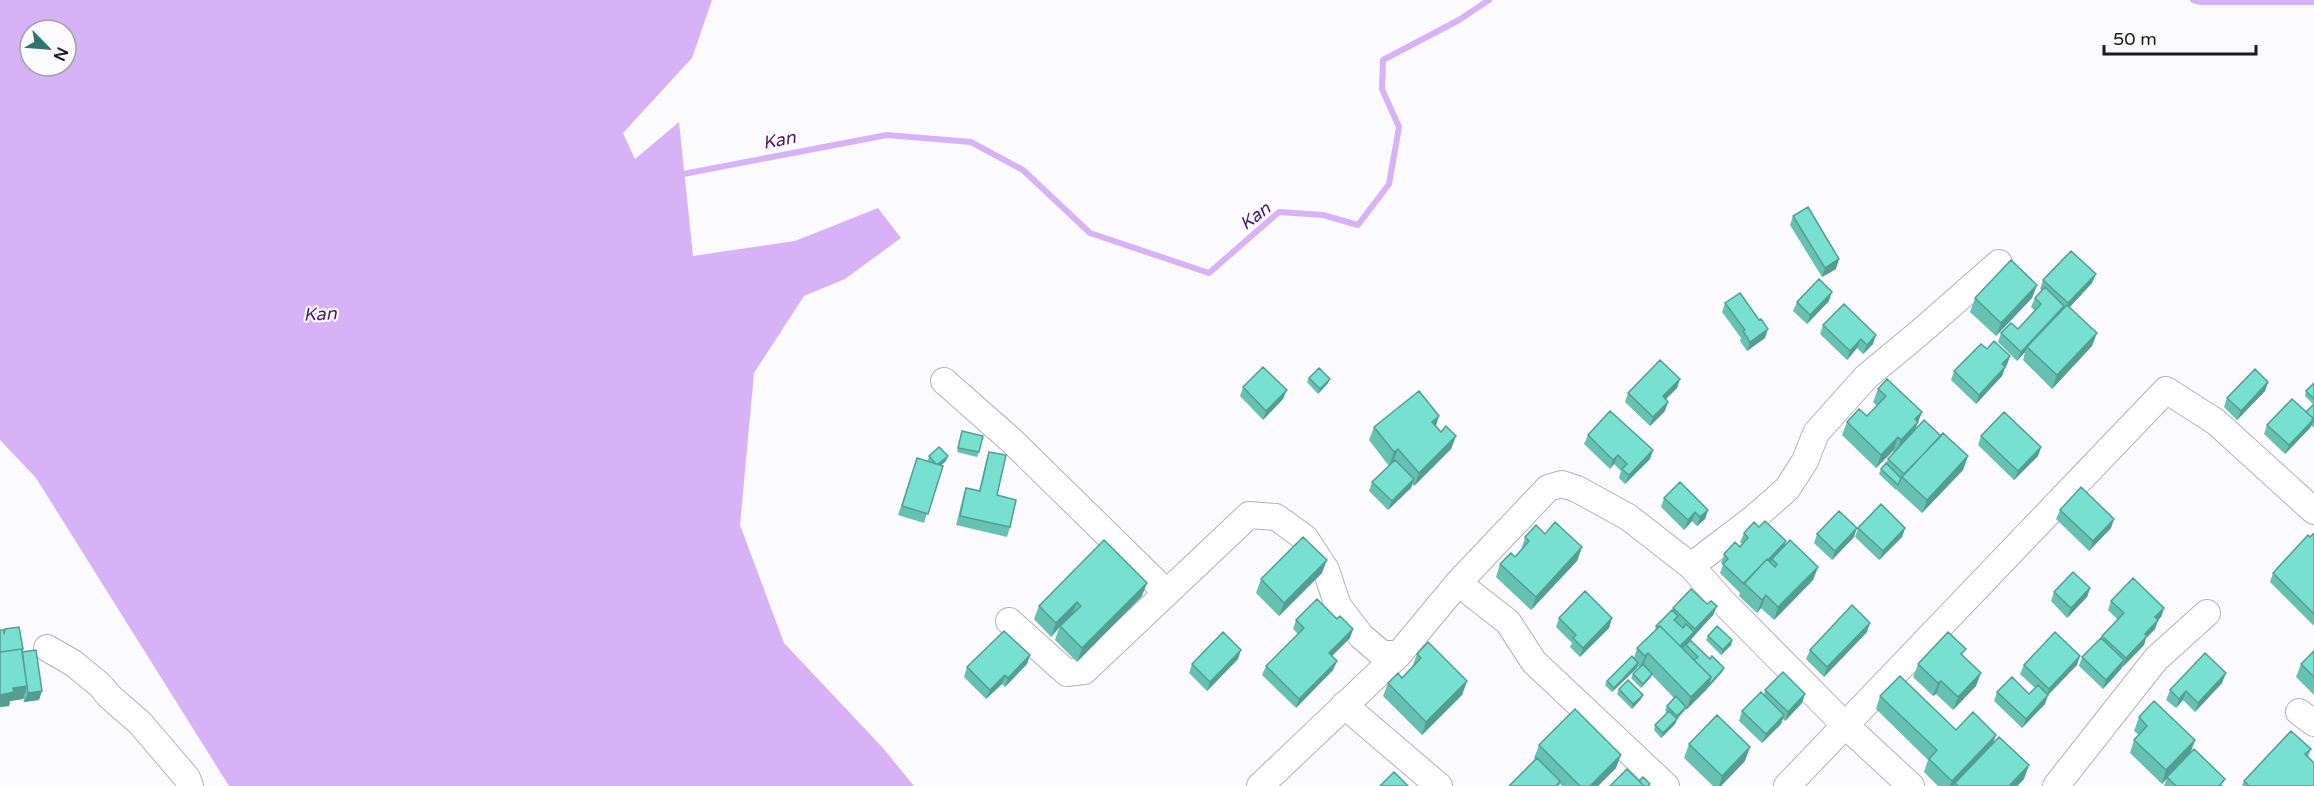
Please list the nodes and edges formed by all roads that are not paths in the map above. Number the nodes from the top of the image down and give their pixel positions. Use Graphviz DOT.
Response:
graph roads {
  1 [pos="1999,263"];
  2 [pos="944,381"];
  3 [pos="2314,511"];
  4 [pos="1691,566"];
  5 [pos="1458,583"];
  6 [pos="1167,593"];
  7 [pos="2207,613"];
  8 [pos="1009,621"];
  9 [pos="47,648"];
  10 [pos="1399,654"];
  11 [pos="1344,705"];
  12 [pos="1844,724"];
  13 [pos="190,786"];
  14 [pos="1260,786"];
  15 [pos="1439,786"];
  16 [pos="1666,786"];
  17 [pos="1787,786"];
  18 [pos="1911,786"];
  19 [pos="2056,786"];
  1 -- 4 [label="street"];
  2 -- 6 [label="street"];
  3 -- 12 [label="street"];
  4 -- 5 [label="street"];
  4 -- 12 [label="street"];
  5 -- 10 [label="street"];
  5 -- 16 [label="street"];
  6 -- 8 [label="street"];
  6 -- 10 [label="street"];
  7 -- 19 [label="street"];
  9 -- 13 [label="street"];
  10 -- 11 [label="street"];
  11 -- 14 [label="street"];
  11 -- 15 [label="street"];
  12 -- 17 [label="street"];
  12 -- 18 [label="street"];
}
